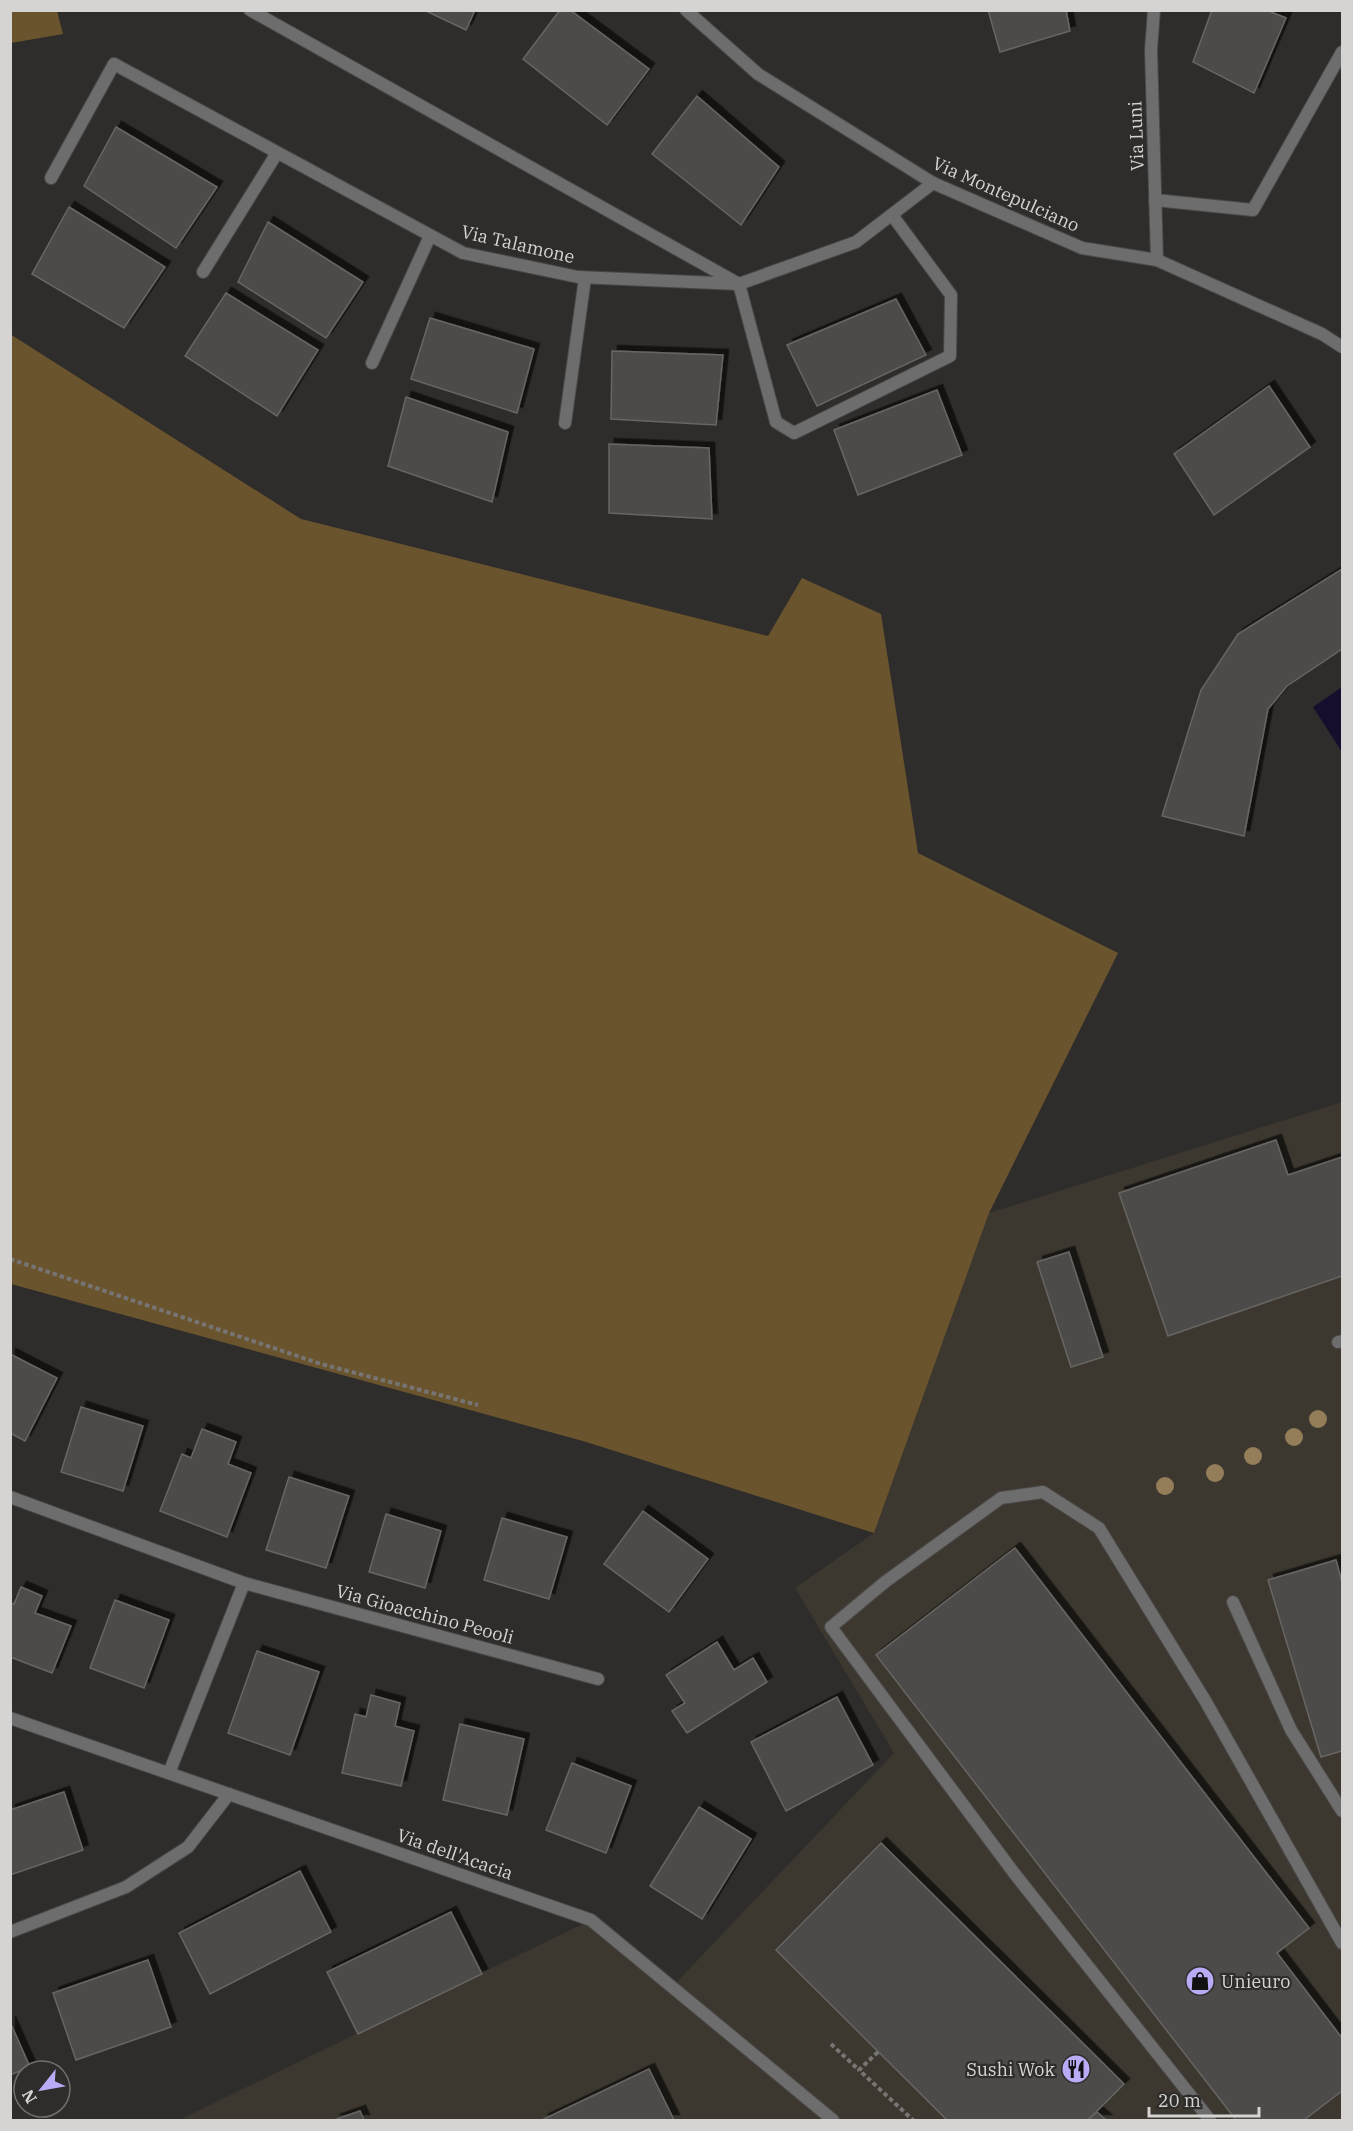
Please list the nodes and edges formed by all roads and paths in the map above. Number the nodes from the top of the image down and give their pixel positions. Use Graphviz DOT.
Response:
graph roads {
  1 [pos="250,10"];
  2 [pos="686,10"];
  3 [pos="1154,10"];
  4 [pos="1342,52"];
  5 [pos="277,153"];
  6 [pos="51,178"];
  7 [pos="933,183"];
  8 [pos="1155,200"];
  9 [pos="892,215"];
  10 [pos="430,236"];
  11 [pos="1156,260"];
  12 [pos="202,272"];
  13 [pos="585,278"];
  14 [pos="739,284"];
  15 [pos="1342,347"];
  16 [pos="372,363"];
  17 [pos="565,423"];
  18 [pos="10,1259"];
  19 [pos="478,1405"];
  20 [pos="10,1497"];
  21 [pos="244,1583"];
  22 [pos="1233,1602"];
  23 [pos="598,1679"];
  24 [pos="10,1718"];
  25 [pos="169,1773"];
  26 [pos="229,1794"];
  27 [pos="1342,1810"];
  28 [pos="10,1932"];
  29 [pos="1342,1943"];
  30 [pos="831,2044"];
  31 [pos="878,2052"];
  32 [pos="859,2070"];
  33 [pos="833,2121"];
  34 [pos="913,2121"];
  35 [pos="1210,2121"];
  1 -- 14 [label="street"];
  2 -- 7 [label="street, Via Montepulciano"];
  3 -- 8 [label="street, Via Luni"];
  4 -- 8 [label="street"];
  5 -- 6 [label="street, Via Talamone"];
  5 -- 10 [label="street, Via Talamone"];
  5 -- 12 [label="street"];
  7 -- 9 [label="street, Via Talamone"];
  7 -- 11 [label="street, Via Montepulciano"];
  8 -- 11 [label="street, Via Luni"];
  9 -- 14 [label="street, Via Talamone"];
  9 -- 14 [label="street"];
  10 -- 13 [label="street, Via Talamone"];
  10 -- 16 [label="street"];
  11 -- 15 [label="street, Via Montepulciano"];
  13 -- 14 [label="street, Via Talamone"];
  13 -- 17 [label="street"];
  18 -- 19 [label="path"];
  20 -- 21 [label="street, Via Gioacchino Peooli"];
  21 -- 23 [label="street, Via Gioacchino Peooli"];
  21 -- 25 [label="street"];
  22 -- 27 [label="street"];
  24 -- 25 [label="street, Via dell'Acacia"];
  25 -- 26 [label="street, Via dell'Acacia"];
  26 -- 28 [label="street"];
  26 -- 33 [label="street, Via dell'Acacia"];
  29 -- 35 [label="street"];
  30 -- 32 [label="path"];
  31 -- 32 [label="path"];
  32 -- 34 [label="path"];
}
